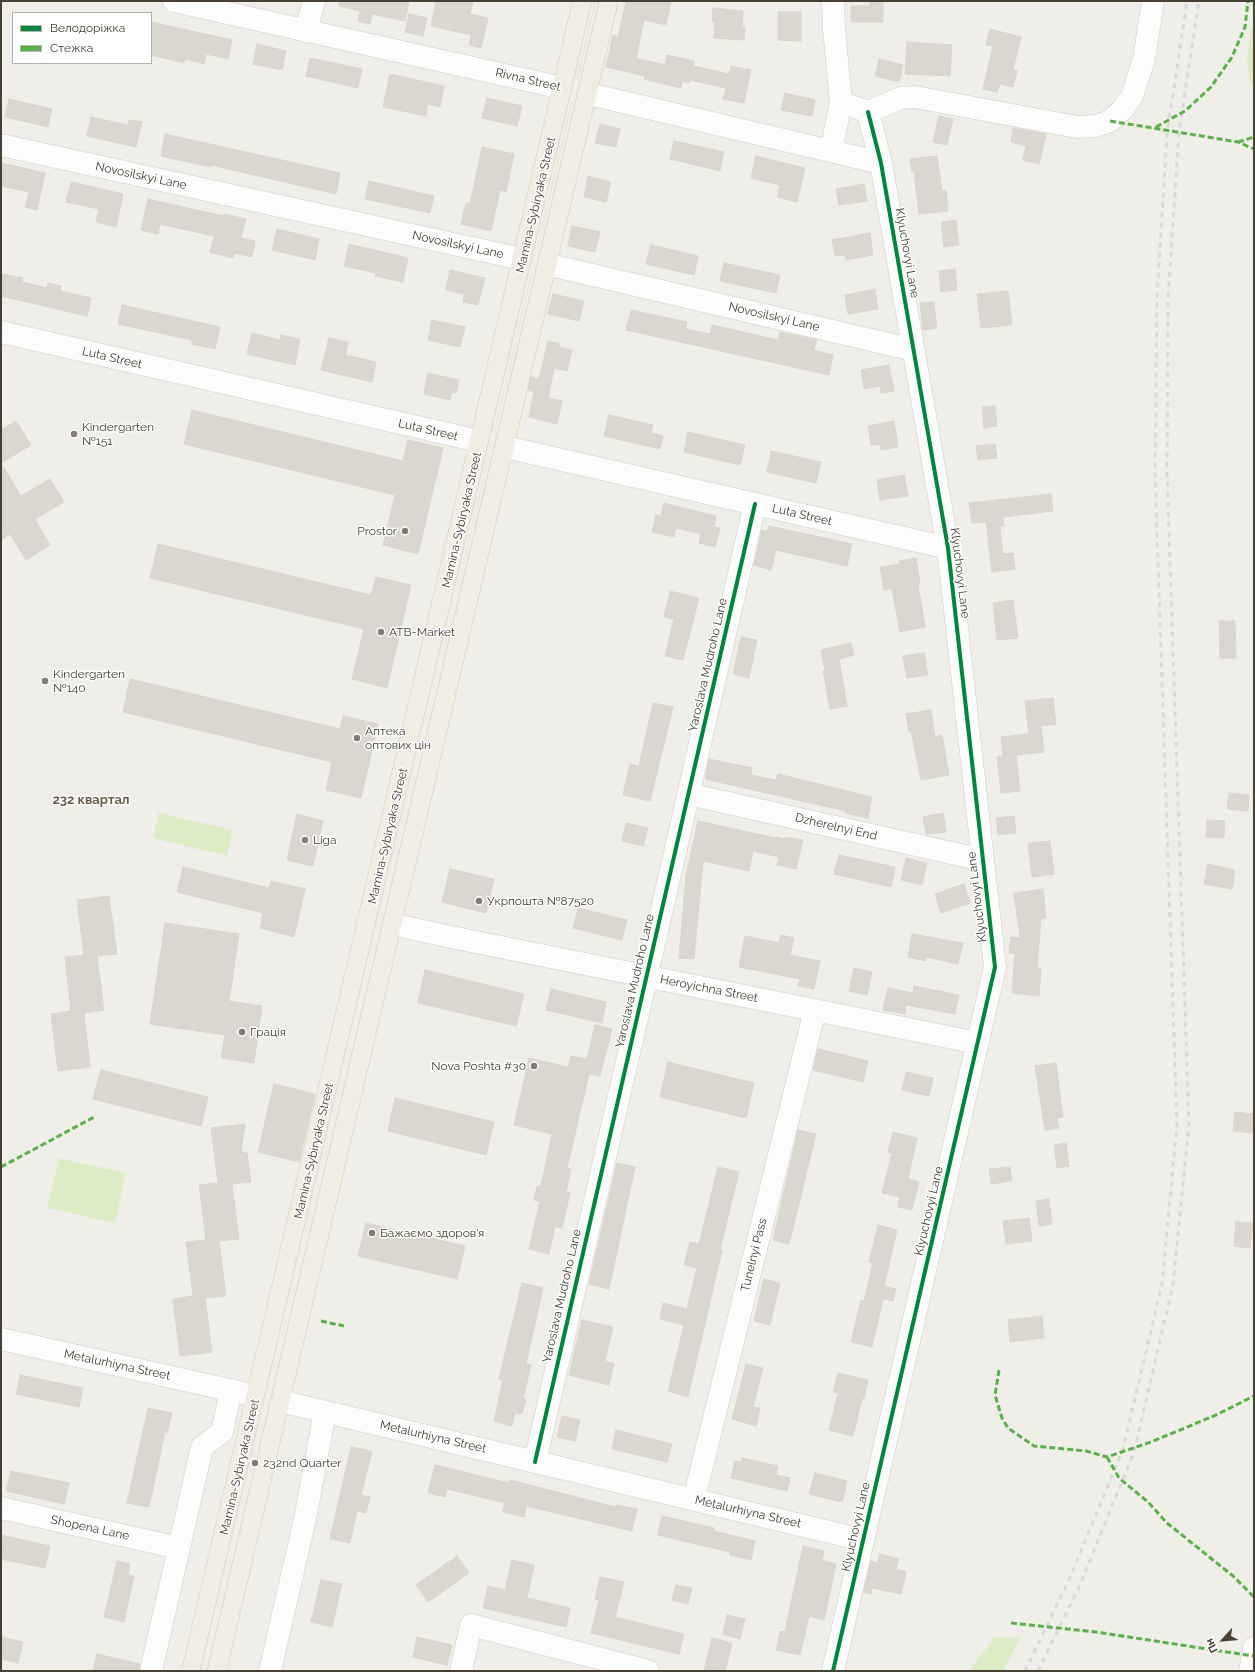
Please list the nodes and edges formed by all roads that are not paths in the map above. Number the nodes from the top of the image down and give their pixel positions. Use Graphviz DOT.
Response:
graph roads {
  1 [pos="174,1"];
  2 [pos="314,1"];
  3 [pos="584,1"];
  4 [pos="607,1"];
  5 [pos="833,1"];
  6 [pos="1153,1"];
  7 [pos="306,31"];
  8 [pos="564,88"];
  9 [pos="585,93"];
  10 [pos="841,102"];
  11 [pos="868,112"];
  12 [pos="1,145"];
  13 [pos="831,151"];
  14 [pos="881,163"];
  15 [pos="524,260"];
  16 [pos="544,264"];
  17 [pos="1,332"];
  18 [pos="914,350"];
  19 [pos="481,442"];
  20 [pos="502,446"];
  21 [pos="755,504"];
  22 [pos="948,548"];
  23 [pos="688,794"];
  24 [pos="983,860"];
  25 [pos="369,919"];
  26 [pos="389,924"];
  27 [pos="646,977"];
  28 [pos="815,1010"];
  29 [pos="978,1043"];
  30 [pos="1,1340"];
  31 [pos="232,1390"];
  32 [pos="256,1396"];
  33 [pos="277,1401"];
  34 [pos="325,1412"];
  35 [pos="535,1462"];
  36 [pos="694,1500"];
  37 [pos="1,1508"];
  38 [pos="863,1540"];
  39 [pos="179,1548"];
  40 [pos="1254,1648"];
  41 [pos="151,1671"];
  42 [pos="193,1671"];
  43 [pos="215,1671"];
  44 [pos="270,1671"];
  45 [pos="461,1671"];
  46 [pos="648,1671"];
  47 [pos="833,1671"];
  48 [pos="1250,1671"];
  1 -- 7 [label="street, Rivna Street"];
  2 -- 7 [label="street"];
  3 -- 8 [label="main road, Mamina-Sybiryaka Street"];
  4 -- 9 [label="main road, Mamina-Sybiryaka Street"];
  5 -- 10 [label="street"];
  6 -- 11 [label="street"];
  7 -- 8 [label="street, Rivna Street"];
  8 -- 9 [label="street, Rivna Street"];
  8 -- 15 [label="main road, Mamina-Sybiryaka Street"];
  9 -- 13 [label="street, Rivna Street"];
  9 -- 16 [label="main road, Mamina-Sybiryaka Street"];
  10 -- 11 [label="street"];
  10 -- 13 [label="street"];
  11 -- 14 [label="street, Klyuchovyi Lane"];
  12 -- 15 [label="street, Novosilskyi Lane"];
  13 -- 14 [label="street, Rivna Street"];
  14 -- 18 [label="street, Klyuchovyi Lane"];
  15 -- 16 [label="street, Novosilskyi Lane"];
  15 -- 19 [label="main road, Mamina-Sybiryaka Street"];
  16 -- 18 [label="street, Novosilskyi Lane"];
  16 -- 20 [label="main road, Mamina-Sybiryaka Street"];
  17 -- 19 [label="street, Luta Street"];
  18 -- 22 [label="street, Klyuchovyi Lane"];
  19 -- 20 [label="street, Luta Street"];
  19 -- 25 [label="main road, Mamina-Sybiryaka Street"];
  20 -- 21 [label="street, Luta Street"];
  20 -- 26 [label="main road, Mamina-Sybiryaka Street"];
  21 -- 22 [label="street, Luta Street"];
  21 -- 23 [label="street, Yaroslava Mudroho Lane"];
  22 -- 24 [label="street, Klyuchovyi Lane"];
  23 -- 24 [label="street, Dzherelnyi End"];
  23 -- 27 [label="street, Yaroslava Mudroho Lane"];
  24 -- 29 [label="street, Klyuchovyi Lane"];
  25 -- 26 [label="street, Heroyichna Street"];
  25 -- 32 [label="main road, Mamina-Sybiryaka Street"];
  26 -- 27 [label="street, Heroyichna Street"];
  26 -- 33 [label="main road, Mamina-Sybiryaka Street"];
  27 -- 28 [label="street, Heroyichna Street"];
  27 -- 35 [label="street, Yaroslava Mudroho Lane"];
  28 -- 29 [label="street, Heroyichna Street"];
  28 -- 36 [label="street, Tunelnyi Pass"];
  29 -- 38 [label="street, Klyuchovyi Lane"];
  30 -- 31 [label="street, Metalurhiyna Street"];
  31 -- 32 [label="street, Metalurhiyna Street"];
  31 -- 39 [label="street"];
  32 -- 33 [label="street, Metalurhiyna Street"];
  32 -- 42 [label="main road, Mamina-Sybiryaka Street"];
  33 -- 34 [label="street, Metalurhiyna Street"];
  33 -- 43 [label="main road, Mamina-Sybiryaka Street"];
  34 -- 35 [label="street, Metalurhiyna Street"];
  34 -- 44 [label="street"];
  35 -- 36 [label="street, Metalurhiyna Street"];
  36 -- 38 [label="street, Metalurhiyna Street"];
  37 -- 39 [label="street, Shopena Lane"];
  38 -- 47 [label="street, Klyuchovyi Lane"];
  39 -- 41 [label="street"];
  40 -- 48 [label="street"];
  45 -- 46 [label="street"];
}
